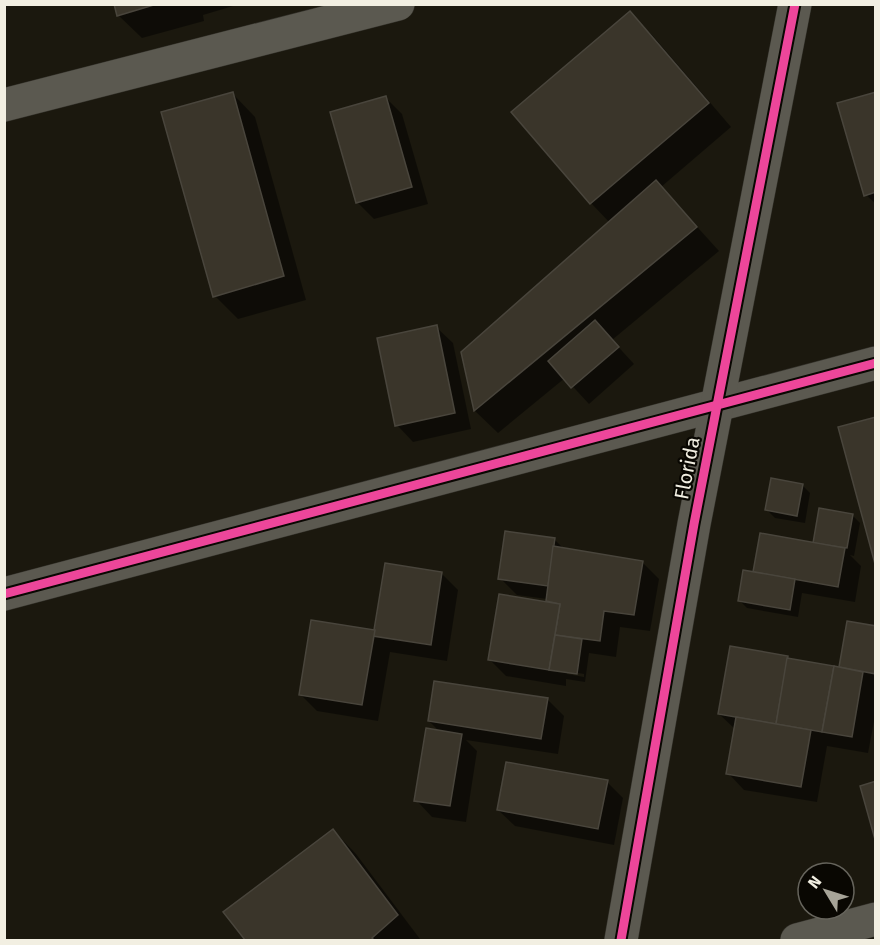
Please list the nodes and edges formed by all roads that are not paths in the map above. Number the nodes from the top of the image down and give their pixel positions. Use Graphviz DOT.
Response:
graph roads {
  1 [pos="398,4"];
  2 [pos="795,4"];
  3 [pos="4,105"];
  4 [pos="876,363"];
  5 [pos="718,405"];
  6 [pos="4,594"];
  7 [pos="876,919"];
  8 [pos="621,940"];
  9 [pos="797,940"];
  1 -- 3 [label="street"];
  2 -- 5 [label="street, Florida"];
  4 -- 5 [label="street"];
  5 -- 6 [label="street"];
  5 -- 8 [label="street, Florida"];
  7 -- 9 [label="street"];
}
